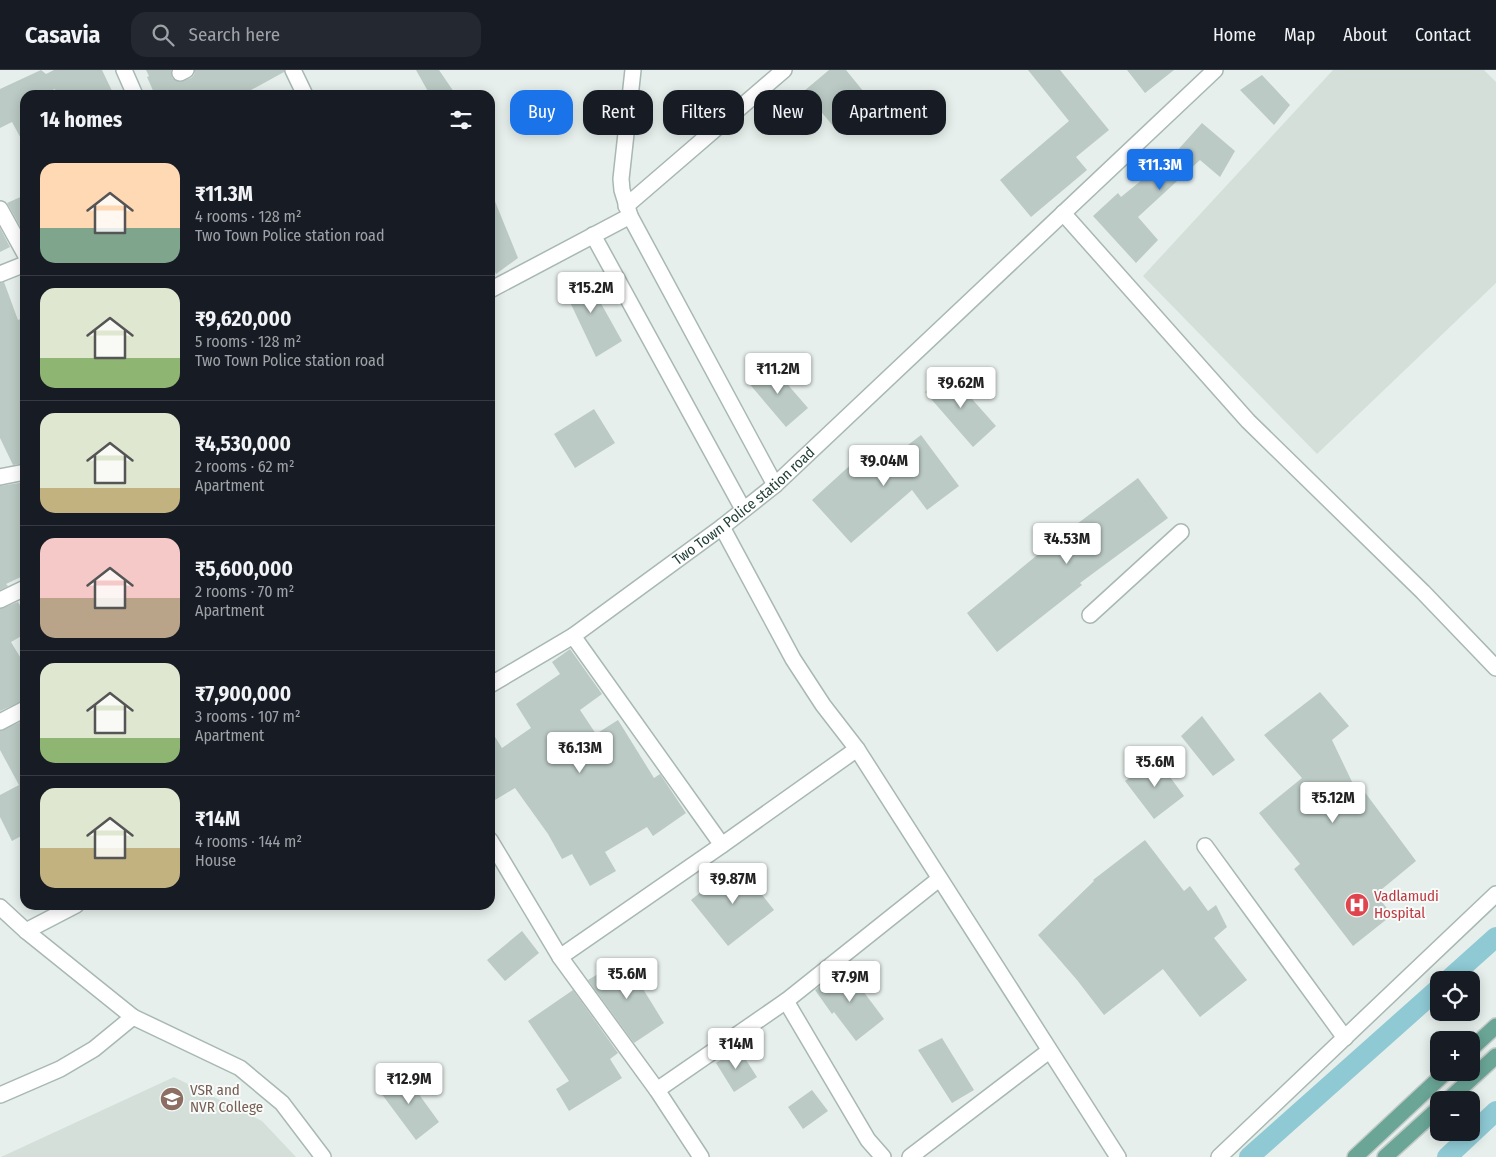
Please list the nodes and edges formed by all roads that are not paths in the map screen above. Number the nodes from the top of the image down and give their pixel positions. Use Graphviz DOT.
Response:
graph roads {
  1 [pos="124,70"];
  2 [pos="293,70"];
  3 [pos="633,70"];
  4 [pos="784,70"];
  5 [pos="1214,70"];
  6 [pos="133,90"];
  7 [pos="303,90"];
  8 [pos="0,209"];
  9 [pos="1063,212"];
  10 [pos="626,214"];
  11 [pos="596,233"];
  12 [pos="20,245"];
  13 [pos="20,266"];
  14 [pos="0,274"];
  15 [pos="495,287"];
  16 [pos="20,473"];
  17 [pos="0,477"];
  18 [pos="775,485"];
  19 [pos="743,509"];
  20 [pos="722,527"];
  21 [pos="1180,532"];
  22 [pos="20,590"];
  23 [pos="0,600"];
  24 [pos="1090,615"];
  25 [pos="573,636"];
  26 [pos="1496,668"];
  27 [pos="495,682"];
  28 [pos="20,712"];
  29 [pos="0,722"];
  30 [pos="857,749"];
  31 [pos="722,845"];
  32 [pos="1205,846"];
  33 [pos="495,848"];
  34 [pos="939,879"];
  35 [pos="1496,894"];
  36 [pos="0,907"];
  37 [pos="66,910"];
  38 [pos="26,931"];
  39 [pos="560,957"];
  40 [pos="786,1001"];
  41 [pos="133,1017"];
  42 [pos="1496,1026"];
  43 [pos="1345,1038"];
  44 [pos="1480,1041"];
  45 [pos="1049,1051"];
  46 [pos="1496,1056"];
  47 [pos="1436,1081"];
  48 [pos="657,1090"];
  49 [pos="1458,1091"];
  50 [pos="0,1095"];
  51 [pos="1430,1116"];
  52 [pos="324,1157"];
  53 [pos="701,1157"];
  54 [pos="883,1157"];
  55 [pos="910,1157"];
  56 [pos="1118,1157"];
  57 [pos="1220,1157"];
  58 [pos="1355,1157"];
  59 [pos="1385,1157"];
  1 -- 6 [label="street"];
  2 -- 7 [label="street"];
  3 -- 10 [label="street"];
  4 -- 10 [label="street"];
  5 -- 9 [label="street, Two Town Police station road"];
  8 -- 12 [label="street"];
  9 -- 18 [label="street, Two Town Police station road"];
  9 -- 26 [label="street"];
  10 -- 11 [label="street"];
  10 -- 18 [label="street"];
  11 -- 15 [label="street"];
  11 -- 19 [label="street"];
  13 -- 14 [label="street"];
  16 -- 17 [label="street"];
  18 -- 19 [label="street, Two Town Police station road"];
  19 -- 20 [label="street, Two Town Police station road"];
  20 -- 25 [label="street, Two Town Police station road"];
  20 -- 30 [label="street"];
  21 -- 24 [label="street"];
  22 -- 23 [label="street"];
  25 -- 27 [label="street, Two Town Police station road"];
  25 -- 31 [label="street"];
  28 -- 29 [label="street"];
  30 -- 31 [label="street"];
  30 -- 34 [label="street"];
  31 -- 39 [label="street"];
  32 -- 43 [label="street"];
  33 -- 39 [label="street"];
  34 -- 40 [label="street"];
  34 -- 45 [label="street"];
  35 -- 43 [label="street"];
  36 -- 38 [label="street"];
  37 -- 38 [label="street"];
  38 -- 41 [label="street"];
  39 -- 48 [label="street"];
  40 -- 48 [label="street"];
  40 -- 54 [label="street"];
  41 -- 50 [label="street"];
  41 -- 52 [label="street"];
  42 -- 44 [label="main road"];
  43 -- 57 [label="street"];
  45 -- 55 [label="street"];
  45 -- 56 [label="street"];
  46 -- 49 [label="main road"];
  47 -- 58 [label="main road"];
  48 -- 53 [label="street"];
  51 -- 59 [label="main road"];
}
